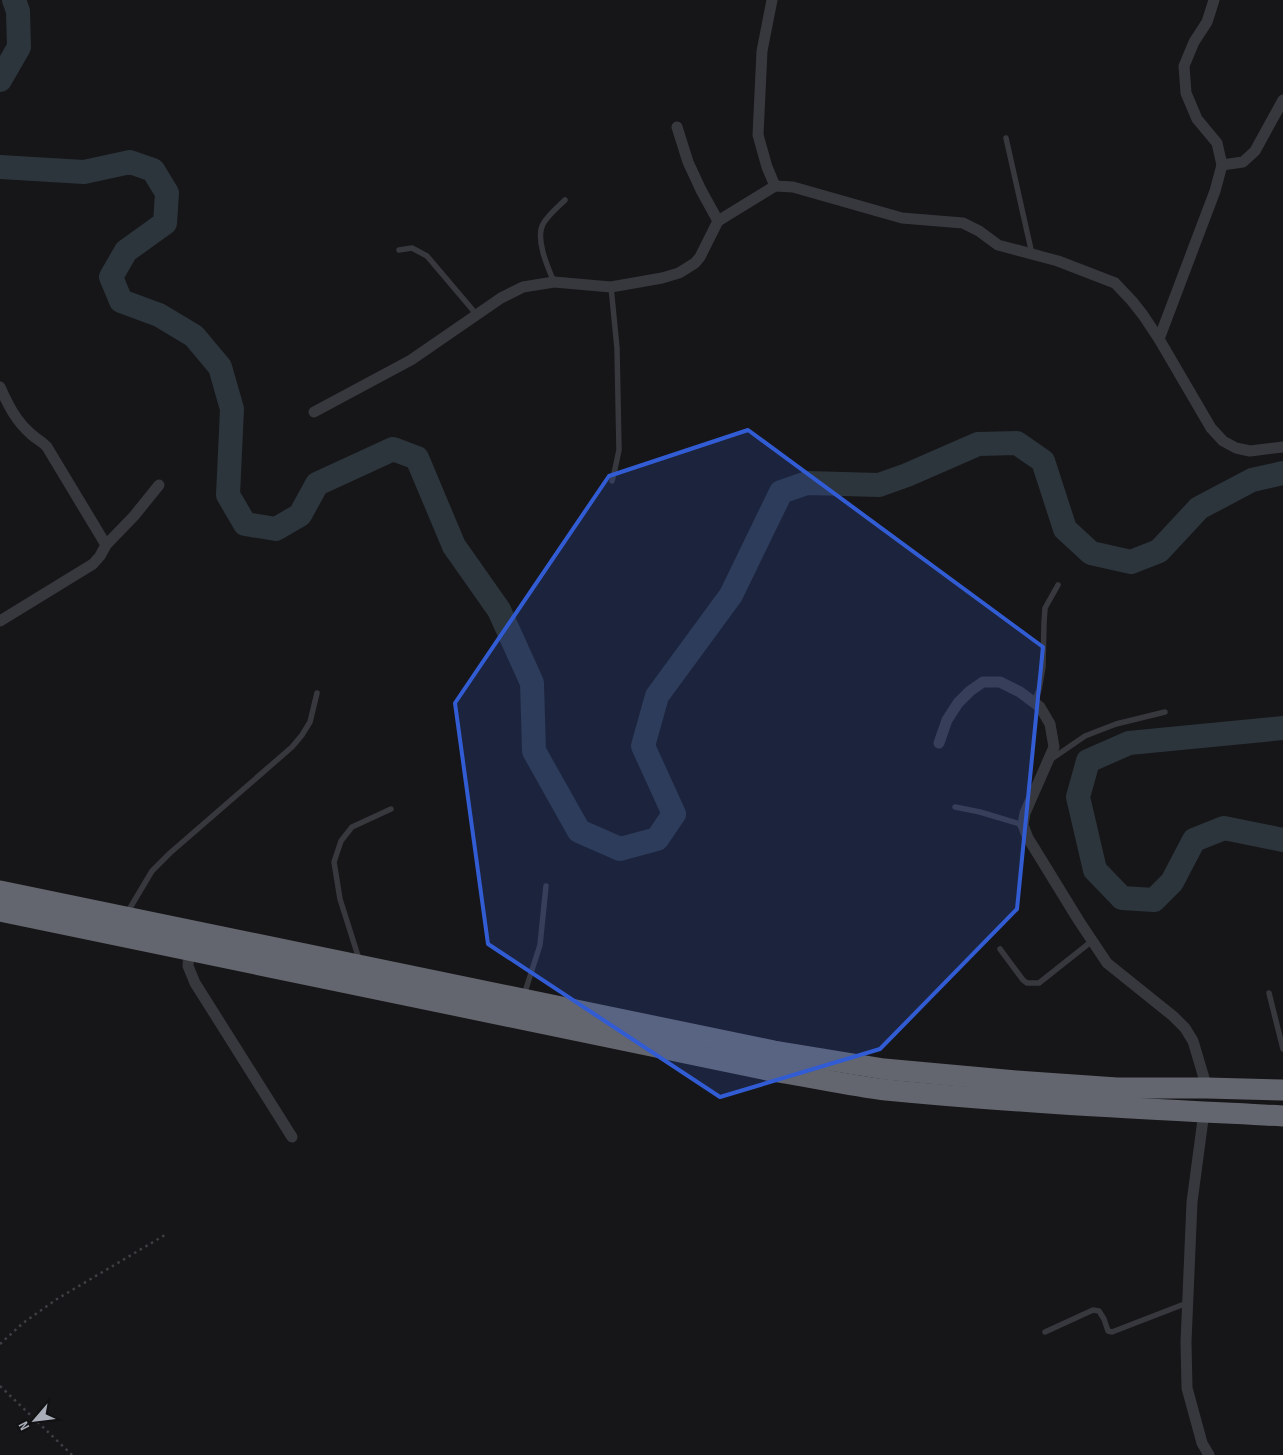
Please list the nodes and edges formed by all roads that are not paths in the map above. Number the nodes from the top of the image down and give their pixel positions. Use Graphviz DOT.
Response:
graph roads {
  1 [pos="772,0"];
  2 [pos="1214,0"];
  3 [pos="1283,100"];
  4 [pos="1279,113"];
  5 [pos="677,127"];
  6 [pos="1006,138"];
  7 [pos="1222,165"];
  8 [pos="775,186"];
  9 [pos="564,200"];
  10 [pos="718,220"];
  11 [pos="399,250"];
  12 [pos="1032,254"];
  13 [pos="554,282"];
  14 [pos="611,286"];
  15 [pos="477,315"];
  16 [pos="1159,339"];
  17 [pos="0,387"];
  18 [pos="314,412"];
  19 [pos="1283,447"];
  20 [pos="612,481"];
  21 [pos="159,485"];
  22 [pos="106,545"];
  23 [pos="1058,585"];
  24 [pos="0,620"];
  25 [pos="317,693"];
  26 [pos="1034,702"];
  27 [pos="1165,712"];
  28 [pos="939,743"];
  29 [pos="1049,761"];
  30 [pos="955,807"];
  31 [pos="391,809"];
  32 [pos="1023,825"];
  33 [pos="546,886"];
  34 [pos="0,891"];
  35 [pos="0,911"];
  36 [pos="125,917"];
  37 [pos="1092,941"];
  38 [pos="1000,949"];
  39 [pos="189,951"];
  40 [pos="360,966"];
  41 [pos="1269,993"];
  42 [pos="522,1000"];
  43 [pos="1283,1049"];
  44 [pos="1207,1088"];
  45 [pos="1283,1090"];
  46 [pos="1204,1112"];
  47 [pos="1283,1116"];
  48 [pos="292,1137"];
  49 [pos="1187,1303"];
  50 [pos="1045,1332"];
  51 [pos="1209,1455"];
  1 -- 8 [label="street"];
  2 -- 7 [label="street"];
  3 -- 4 [label="street"];
  4 -- 7 [label="street"];
  5 -- 10 [label="street"];
  6 -- 12 [label="lane"];
  7 -- 16 [label="street"];
  8 -- 10 [label="street"];
  8 -- 12 [label="street"];
  9 -- 13 [label="lane"];
  10 -- 14 [label="street"];
  11 -- 15 [label="lane"];
  12 -- 16 [label="street"];
  13 -- 14 [label="street"];
  13 -- 15 [label="street"];
  14 -- 20 [label="lane"];
  15 -- 18 [label="street"];
  16 -- 19 [label="street"];
  17 -- 22 [label="street"];
  21 -- 22 [label="street"];
  22 -- 24 [label="street"];
  23 -- 26 [label="lane"];
  25 -- 36 [label="lane"];
  26 -- 28 [label="street"];
  26 -- 29 [label="street"];
  27 -- 29 [label="lane"];
  29 -- 32 [label="street"];
  30 -- 32 [label="lane"];
  31 -- 40 [label="lane"];
  32 -- 37 [label="street"];
  33 -- 42 [label="lane"];
  34 -- 36 [label="highway"];
  35 -- 39 [label="highway"];
  36 -- 40 [label="highway"];
  37 -- 38 [label="lane"];
  37 -- 44 [label="street"];
  39 -- 46 [label="highway"];
  39 -- 48 [label="street"];
  40 -- 42 [label="highway"];
  41 -- 43 [label="lane"];
  42 -- 44 [label="highway"];
  44 -- 45 [label="highway"];
  46 -- 47 [label="highway"];
  46 -- 49 [label="street"];
  49 -- 50 [label="lane"];
  49 -- 51 [label="street"];
}
